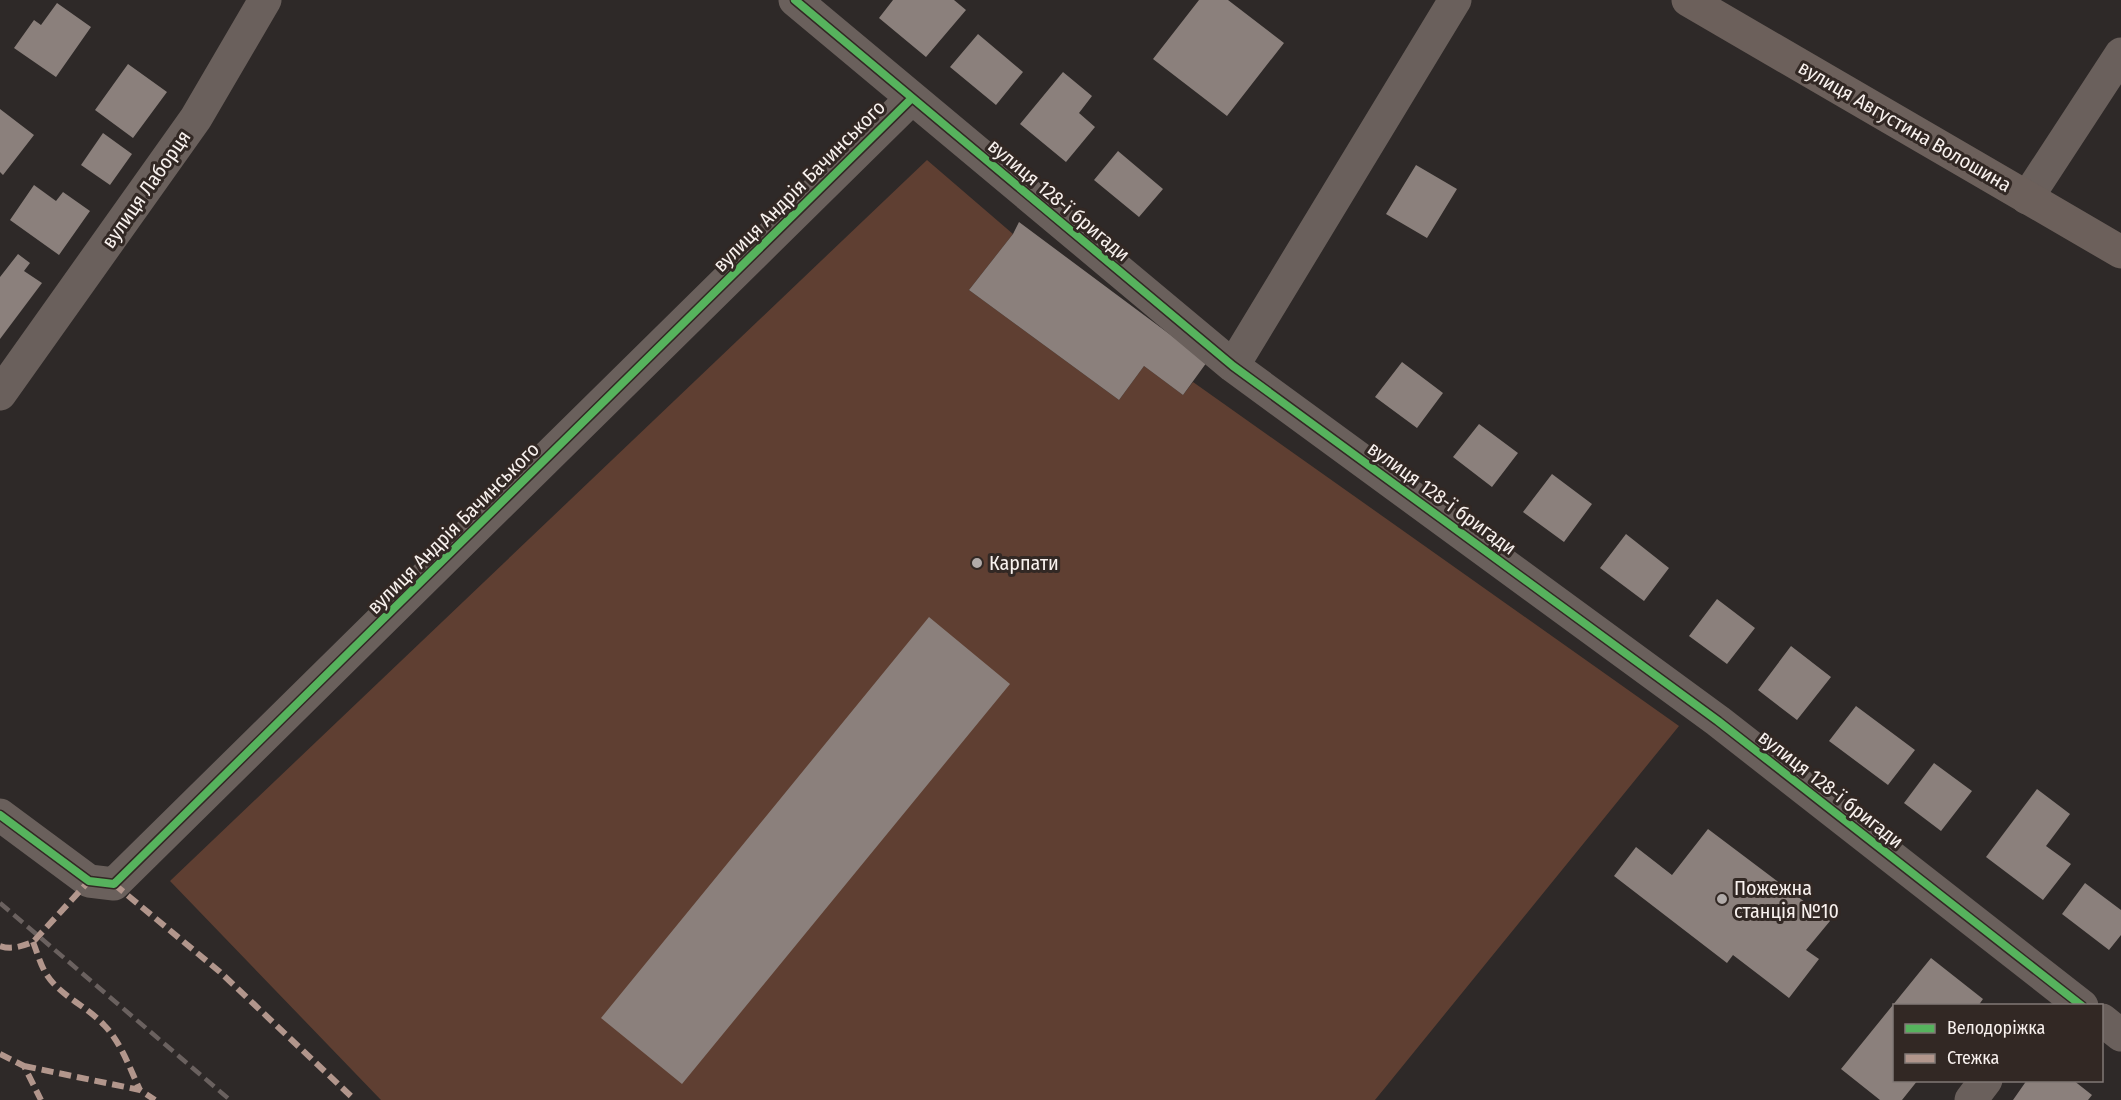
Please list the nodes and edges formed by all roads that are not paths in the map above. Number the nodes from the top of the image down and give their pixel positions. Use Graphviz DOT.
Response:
graph roads {
  1 [pos="265,0"];
  2 [pos="795,0"];
  3 [pos="1455,0"];
  4 [pos="1688,0"];
  5 [pos="2121,54"];
  6 [pos="911,99"];
  7 [pos="2027,198"];
  8 [pos="2121,252"];
  9 [pos="1233,366"];
  10 [pos="6,375"];
  11 [pos="0,815"];
  12 [pos="2048,995"];
  13 [pos="2079,1004"];
  14 [pos="2103,1021"];
  15 [pos="2121,1035"];
  16 [pos="1984,1082"];
  17 [pos="1971,1100"];
  1 -- 10 [label="street, вулиця Лаборця"];
  2 -- 6 [label="street, вулиця 128-ї бригади"];
  3 -- 9 [label="street"];
  4 -- 7 [label="main road, вулиця Августина Волошина"];
  5 -- 7 [label="street"];
  6 -- 9 [label="street, вулиця 128-ї бригади"];
  6 -- 11 [label="street, вулиця Андрія Бачинського"];
  7 -- 8 [label="main road, вулиця Августина Волошина"];
  9 -- 12 [label="street, вулиця 128-ї бригади"];
  12 -- 13 [label="street, вулиця 128-ї бригади"];
  14 -- 15 [label="street"];
  16 -- 17 [label="street"];
}
